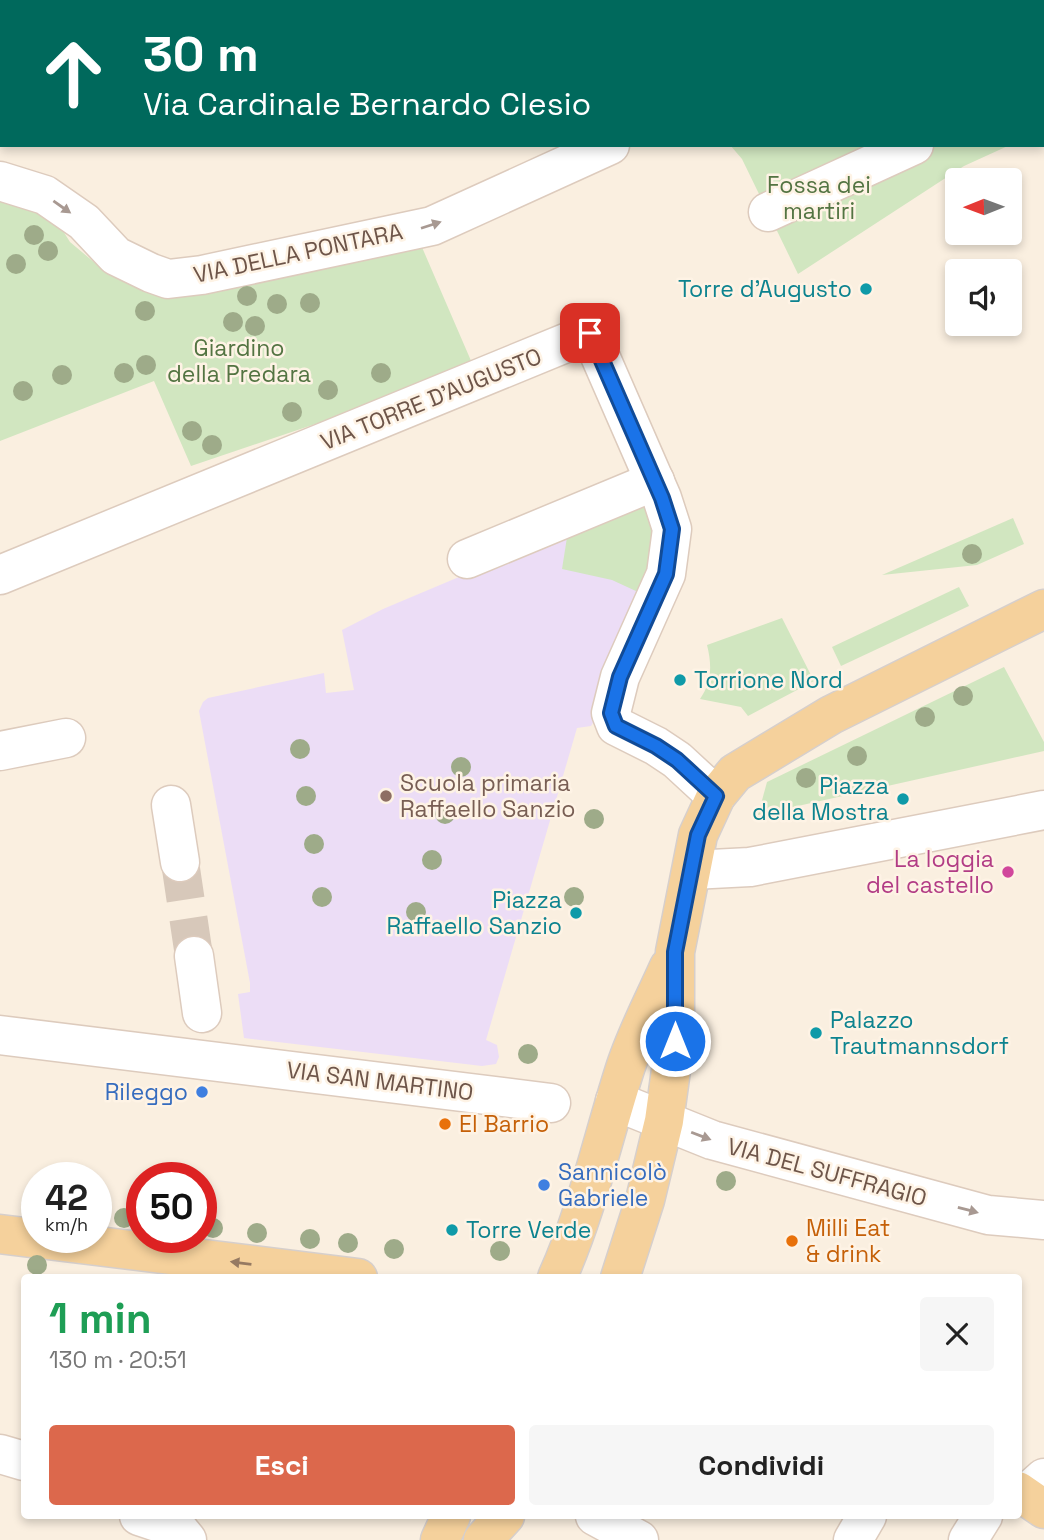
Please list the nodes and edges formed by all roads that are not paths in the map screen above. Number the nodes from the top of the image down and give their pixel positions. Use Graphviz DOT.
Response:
graph roads {
  1 [pos="606,147"];
  2 [pos="910,147"];
  3 [pos="0,181"];
  4 [pos="768,212"];
  5 [pos="655,481"];
  6 [pos="467,559"];
  7 [pos="0,575"];
  8 [pos="1044,609"];
  9 [pos="66,738"];
  10 [pos="0,751"];
  11 [pos="716,796"];
  12 [pos="171,805"];
  13 [pos="1044,810"];
  14 [pos="180,862"];
  15 [pos="692,870"];
  16 [pos="675,952"];
  17 [pos="194,956"];
  18 [pos="0,1035"];
  19 [pos="205,1036"];
  20 [pos="615,1101"];
  21 [pos="551,1103"];
  22 [pos="664,1121"];
  23 [pos="1044,1220"];
  24 [pos="0,1234"];
  25 [pos="325,1274"];
  26 [pos="559,1274"];
  27 [pos="621,1274"];
  28 [pos="0,1454"];
  29 [pos="21,1460"];
  30 [pos="0,1478"];
  31 [pos="21,1483"];
  32 [pos="148,1519"];
  33 [pos="450,1519"];
  34 [pos="502,1519"];
  35 [pos="600,1519"];
  36 [pos="865,1519"];
  37 [pos="981,1519"];
  38 [pos="187,1540"];
  39 [pos="440,1540"];
  40 [pos="482,1540"];
  41 [pos="639,1540"];
  42 [pos="853,1540"];
  43 [pos="968,1540"];
  3 -- 1 [label="street, VIA DELLA PONTARA, one-way"];
  2 -- 4 [label="street"];
  5 -- 6 [label="street"];
  5 -- 7 [label="street, VIA TORRE D'AUGUSTO"];
  5 -- 11 [label="street, VIA TORRE D'AUGUSTO"];
  8 -- 11 [label="main road"];
  9 -- 10 [label="street"];
  11 -- 15 [label="main road"];
  12 -- 14 [label="street"];
  13 -- 15 [label="street"];
  15 -- 16 [label="main road"];
  16 -- 20 [label="main road"];
  16 -- 22 [label="main road"];
  17 -- 19 [label="street"];
  18 -- 19 [label="street, VIA SAN MARTINO"];
  19 -- 21 [label="street, VIA SAN MARTINO"];
  20 -- 22 [label="street, VIA DEL SUFFRAGIO"];
  20 -- 26 [label="main road"];
  22 -- 23 [label="street, VIA DEL SUFFRAGIO, one-way"];
  22 -- 27 [label="main road"];
  25 -- 24 [label="main road, one-way"];
  28 -- 29 [label="street"];
  30 -- 31 [label="street"];
  32 -- 38 [label="street"];
  33 -- 39 [label="main road"];
  34 -- 40 [label="main road"];
  35 -- 41 [label="street"];
  36 -- 42 [label="street"];
  37 -- 43 [label="street"];
}
